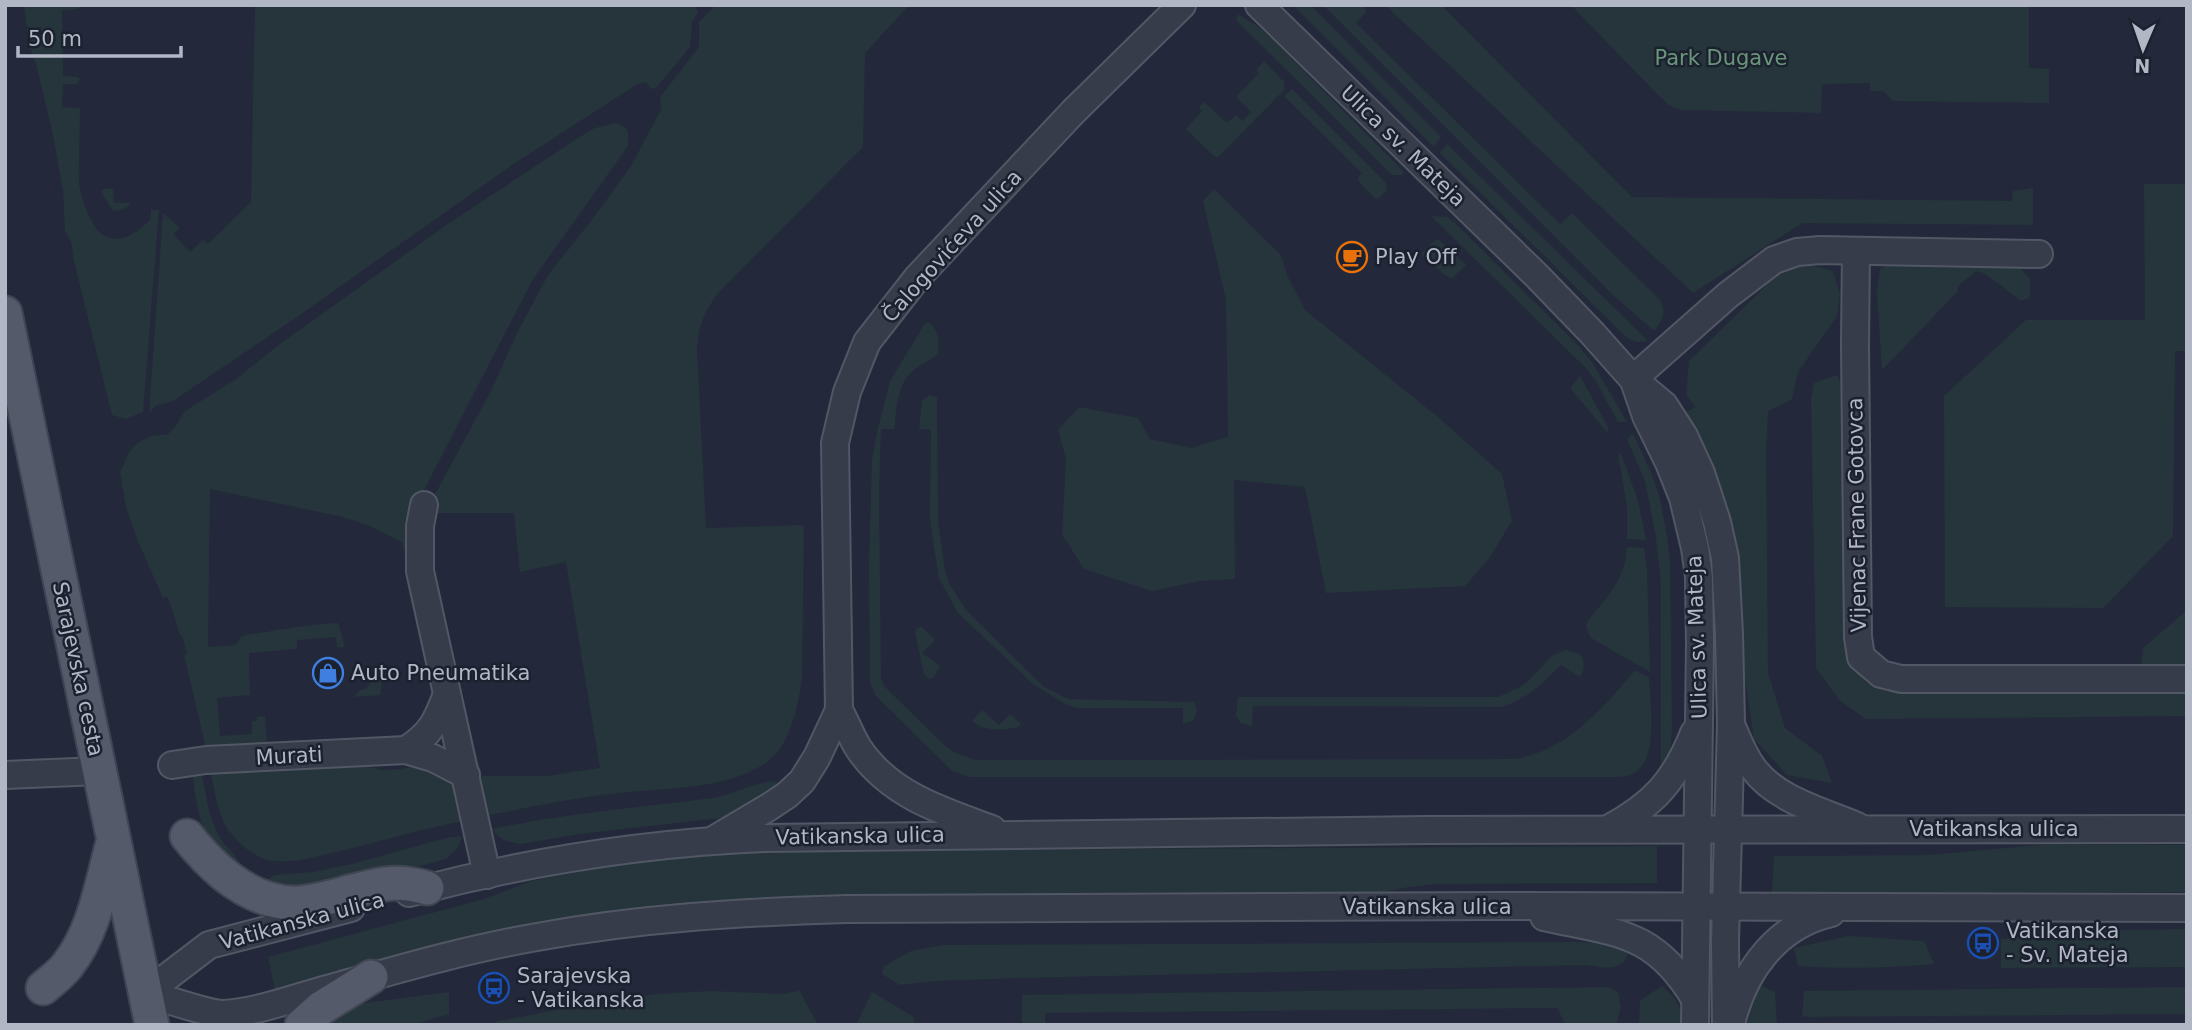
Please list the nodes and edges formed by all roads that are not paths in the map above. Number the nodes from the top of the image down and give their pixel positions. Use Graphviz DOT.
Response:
graph roads {
  1 [pos="1182,5"];
  2 [pos="1259,5"];
  3 [pos="1856,251"];
  4 [pos="2039,254"];
  5 [pos="5,313"];
  6 [pos="1633,379"];
  7 [pos="16,417"];
  8 [pos="424,505"];
  9 [pos="2187,679"];
  10 [pos="447,694"];
  11 [pos="839,710"];
  12 [pos="1700,719"];
  13 [pos="1731,724"];
  14 [pos="406,750"];
  15 [pos="172,765"];
  16 [pos="99,771"];
  17 [pos="5,775"];
  18 [pos="466,775"];
  19 [pos="2187,829"];
  20 [pos="1606,830"];
  21 [pos="1698,830"];
  22 [pos="1728,830"];
  23 [pos="1867,830"];
  24 [pos="1007,834"];
  25 [pos="187,836"];
  26 [pos="113,840"];
  27 [pos="714,840"];
  28 [pos="487,875"];
  29 [pos="426,888"];
  30 [pos="1498,906"];
  31 [pos="1726,906"];
  32 [pos="1697,907"];
  33 [pos="1859,907"];
  34 [pos="2187,908"];
  35 [pos="371,977"];
  36 [pos="43,988"];
  37 [pos="149,1009"];
  38 [pos="1695,1012"];
  39 [pos="302,1025"];
  40 [pos="1728,1025"];
  1 -- 11 [label="street, Čalogovićeva ulica"];
  2 -- 6 [label="street, Ulica sv. Mateja"];
  3 -- 4 [label="street"];
  3 -- 6 [label="street"];
  3 -- 9 [label="street, Vijenac Frane Gotovca"];
  5 -- 7 [label="main road, Sarajevska cesta"];
  6 -- 12 [label="street, Ulica sv. Mateja"];
  6 -- 13 [label="street, Ulica sv. Mateja"];
  7 -- 16 [label="main road, Sarajevska cesta"];
  8 -- 10 [label="street"];
  10 -- 14 [label="street"];
  10 -- 18 [label="street"];
  11 -- 24 [label="street, Čalogovićeva ulica"];
  11 -- 27 [label="street, Čalogovićeva ulica"];
  12 -- 20 [label="street"];
  12 -- 21 [label="street, Ulica sv. Mateja"];
  13 -- 22 [label="street, Ulica sv. Mateja"];
  13 -- 23 [label="street"];
  14 -- 15 [label="street, Murati"];
  14 -- 18 [label="street, Murati"];
  16 -- 17 [label="street"];
  16 -- 26 [label="main road, Sarajevska cesta"];
  18 -- 28 [label="street"];
  19 -- 23 [label="street, Vatikanska ulica"];
  20 -- 21 [label="street, Vatikanska ulica"];
  20 -- 24 [label="street, Vatikanska ulica"];
  21 -- 22 [label="street, Vatikanska ulica"];
  21 -- 32 [label="street, Ulica sv. Mateja"];
  22 -- 23 [label="street, Vatikanska ulica"];
  22 -- 31 [label="street, Ulica sv. Mateja"];
  24 -- 27 [label="street, Vatikanska ulica"];
  25 -- 29 [label="main road"];
  26 -- 36 [label="main road"];
  26 -- 37 [label="main road, Sarajevska cesta"];
  27 -- 28 [label="street, Vatikanska ulica"];
  28 -- 29 [label="street, Vatikanska ulica"];
  29 -- 37 [label="street, Vatikanska ulica"];
  30 -- 32 [label="street, Vatikanska ulica"];
  30 -- 35 [label="street, Vatikanska ulica"];
  30 -- 38 [label="street"];
  31 -- 32 [label="street, Vatikanska ulica"];
  31 -- 33 [label="street, Vatikanska ulica"];
  31 -- 40 [label="street, Ulica sv. Mateja"];
  32 -- 38 [label="street, Ulica sv. Mateja"];
  33 -- 34 [label="street, Vatikanska ulica"];
  33 -- 40 [label="street"];
  35 -- 37 [label="street, Vatikanska ulica"];
  35 -- 39 [label="main road"];
}
